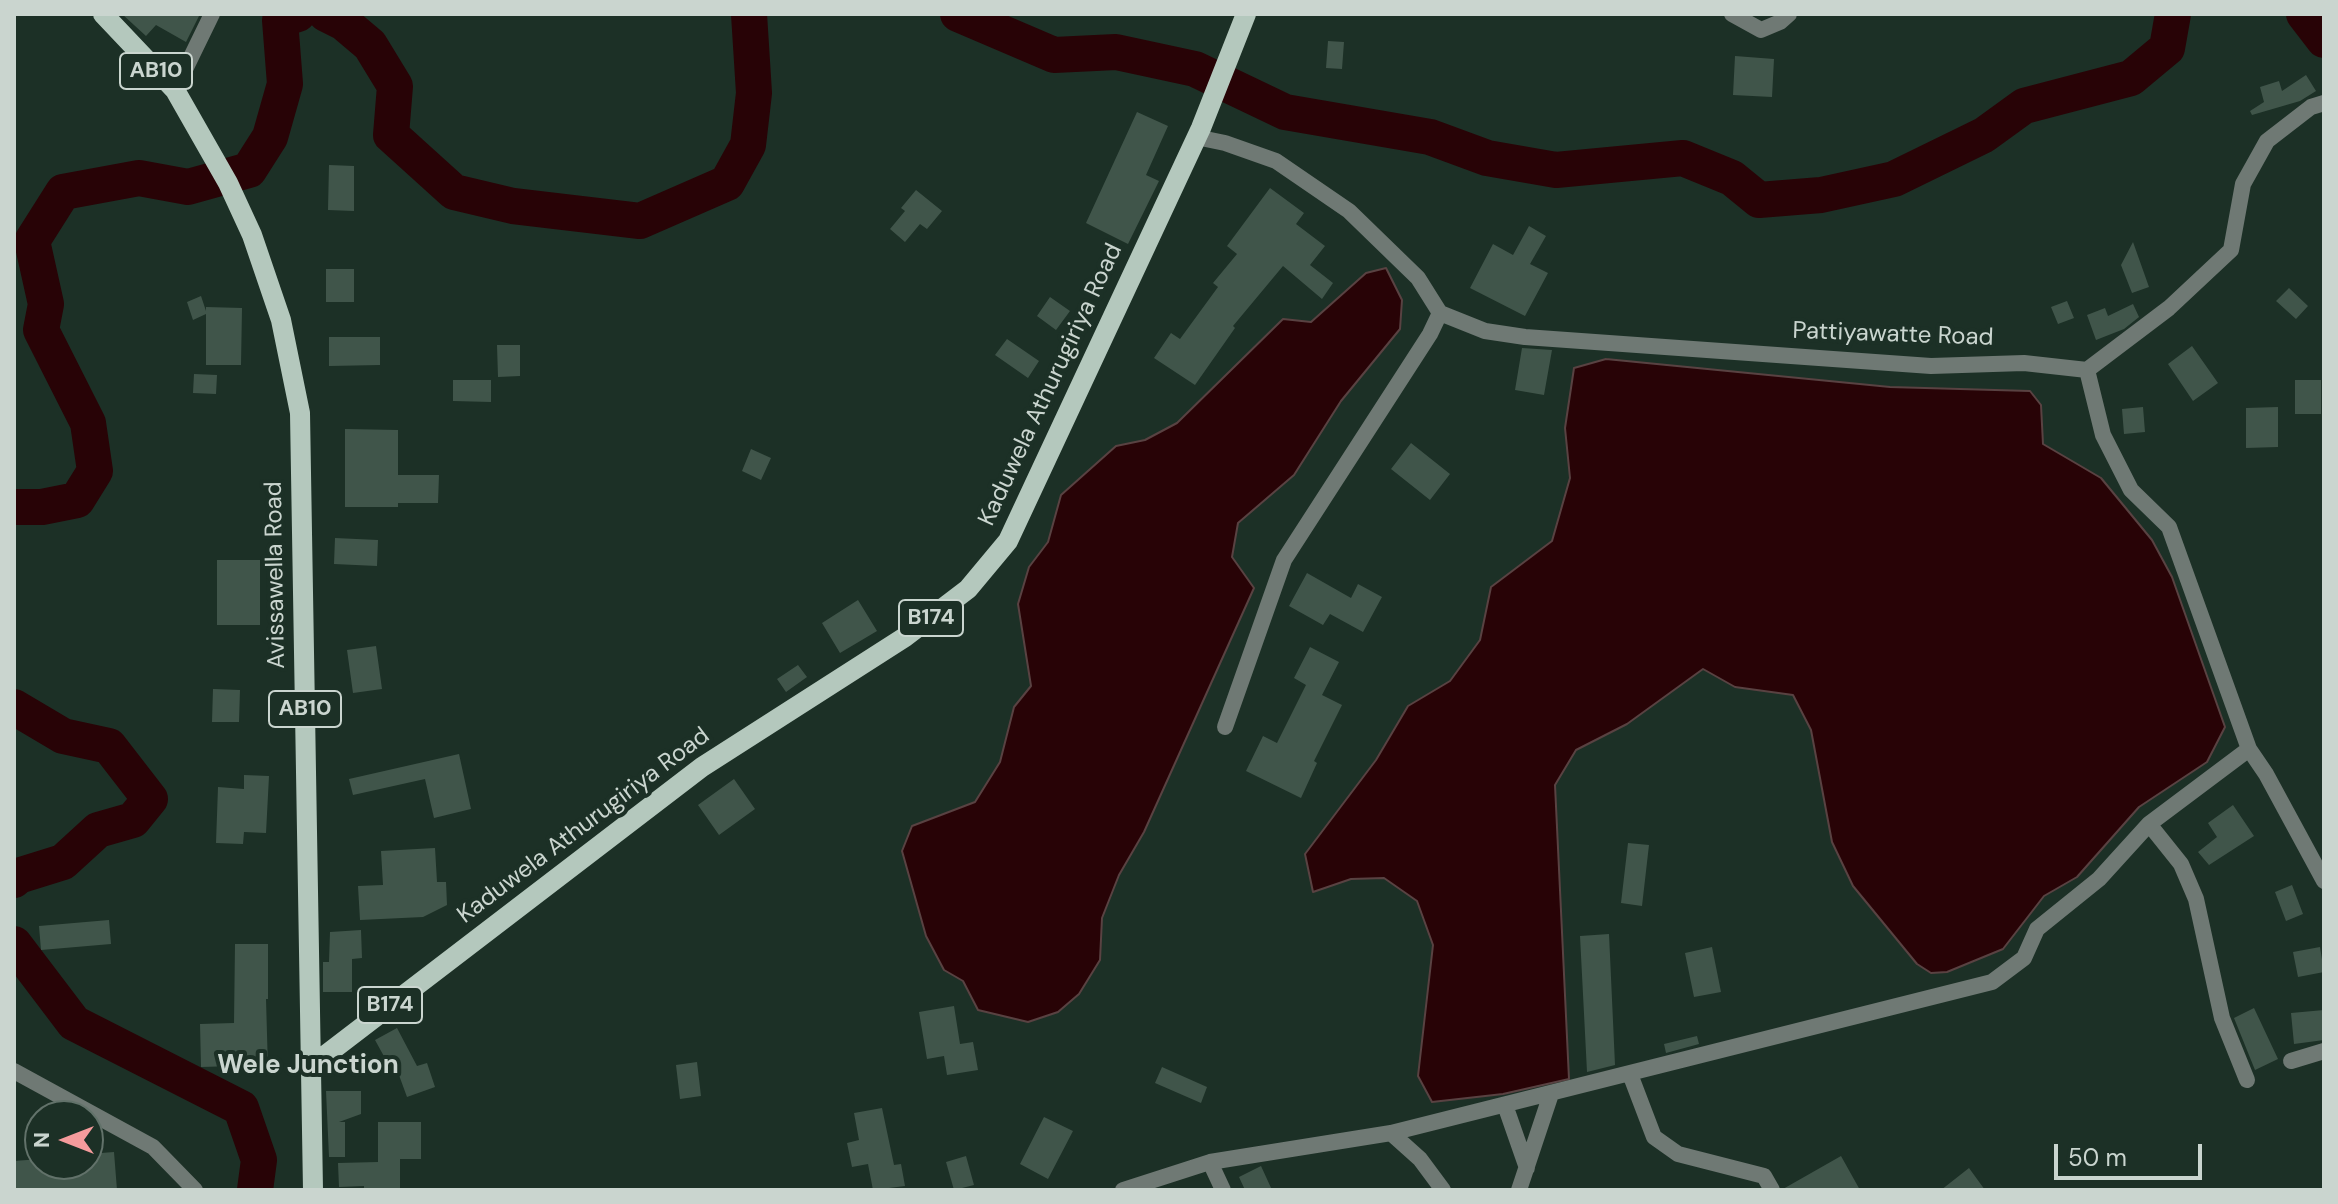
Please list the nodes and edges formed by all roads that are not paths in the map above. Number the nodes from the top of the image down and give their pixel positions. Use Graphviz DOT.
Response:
graph roads {
  1 [pos="103,14"];
  2 [pos="212,14"];
  3 [pos="1732,14"];
  4 [pos="1789,14"];
  5 [pos="1245,17"];
  6 [pos="175,90"];
  7 [pos="2324,103"];
  8 [pos="1198,132"];
  9 [pos="1440,313"];
  10 [pos="2087,370"];
  11 [pos="1225,727"];
  12 [pos="2249,749"];
  13 [pos="2149,824"];
  14 [pos="2324,881"];
  15 [pos="2324,1051"];
  16 [pos="2291,1061"];
  17 [pos="310,1067"];
  18 [pos="14,1071"];
  19 [pos="1630,1074"];
  20 [pos="2247,1080"];
  21 [pos="1551,1094"];
  22 [pos="1505,1105"];
  23 [pos="1391,1133"];
  24 [pos="1210,1162"];
  25 [pos="1527,1168"];
  26 [pos="195,1190"];
  27 [pos="313,1190"];
  28 [pos="1123,1190"];
  29 [pos="1223,1190"];
  30 [pos="1443,1190"];
  31 [pos="1519,1190"];
  32 [pos="1772,1190"];
  1 -- 6 [label="main road, Avissawella Road / AB10"];
  2 -- 6 [label="street"];
  3 -- 4 [label="street"];
  5 -- 8 [label="main road, Kaduwela Athurugiriya Road / B174"];
  6 -- 17 [label="main road, Avissawella Road / AB10"];
  7 -- 10 [label="street"];
  8 -- 9 [label="street"];
  8 -- 17 [label="main road, Kaduwela Athurugiriya Road / B174"];
  9 -- 10 [label="street, Pattiyawatte Road"];
  9 -- 11 [label="street"];
  10 -- 12 [label="street"];
  12 -- 13 [label="street"];
  12 -- 14 [label="street"];
  13 -- 19 [label="street"];
  13 -- 20 [label="street"];
  15 -- 16 [label="street"];
  17 -- 27 [label="main road, Avissawella Road / AB10"];
  18 -- 26 [label="street"];
  19 -- 21 [label="street"];
  19 -- 32 [label="street"];
  21 -- 22 [label="street"];
  21 -- 25 [label="street"];
  22 -- 23 [label="street"];
  22 -- 25 [label="street"];
  23 -- 24 [label="street"];
  23 -- 30 [label="street"];
  24 -- 28 [label="street"];
  24 -- 29 [label="street"];
  25 -- 31 [label="street"];
}
